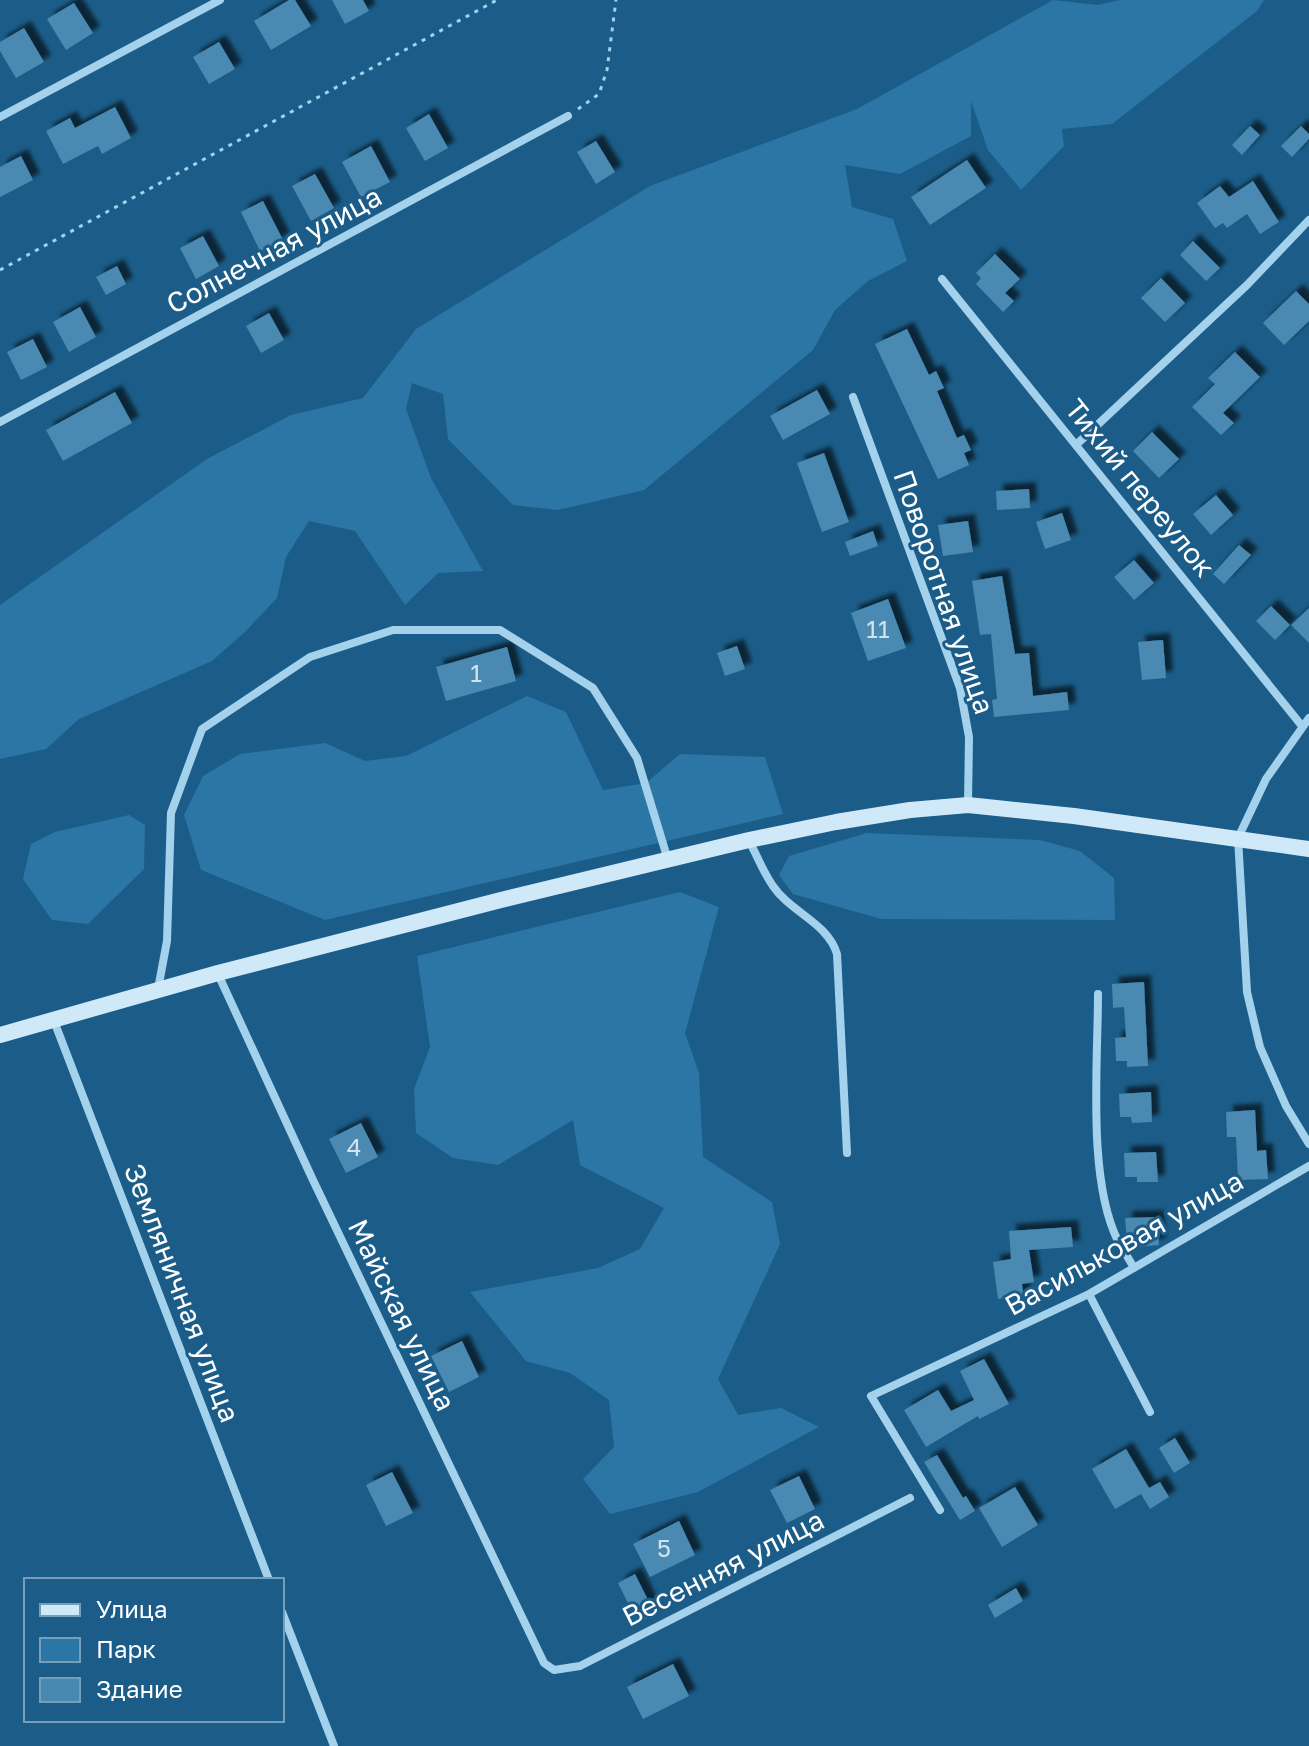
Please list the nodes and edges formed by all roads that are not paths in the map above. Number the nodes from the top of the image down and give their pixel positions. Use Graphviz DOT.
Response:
graph roads {
  1 [pos="220,0"];
  2 [pos="568,116"];
  3 [pos="0,117"];
  4 [pos="1309,220"];
  5 [pos="942,279"];
  6 [pos="853,397"];
  7 [pos="0,422"];
  8 [pos="1077,444"];
  9 [pos="1306,722"];
  10 [pos="968,805"];
  11 [pos="1238,838"];
  12 [pos="749,840"];
  13 [pos="1309,849"];
  14 [pos="668,861"];
  15 [pos="218,973"];
  16 [pos="157,990"];
  17 [pos="1098,994"];
  18 [pos="54,1021"];
  19 [pos="0,1035"];
  20 [pos="1309,1144"];
  21 [pos="847,1153"];
  22 [pos="1309,1166"];
  23 [pos="1134,1268"];
  24 [pos="1089,1294"];
  25 [pos="1150,1412"];
  26 [pos="910,1498"];
  27 [pos="940,1510"];
  28 [pos="268,1578"];
  29 [pos="284,1617"];
  30 [pos="554,1670"];
  31 [pos="334,1746"];
  1 -- 3 [label="street"];
  2 -- 7 [label="street, Солнечная улица"];
  4 -- 8 [label="street"];
  5 -- 8 [label="street, Тихий переулок"];
  6 -- 10 [label="street, Поворотная улица"];
  8 -- 9 [label="street, Тихий переулок"];
  9 -- 11 [label="street"];
  10 -- 11 [label="street"];
  10 -- 12 [label="street"];
  11 -- 13 [label="street"];
  11 -- 20 [label="street"];
  12 -- 14 [label="street"];
  12 -- 21 [label="street"];
  14 -- 15 [label="street"];
  14 -- 16 [label="street"];
  15 -- 16 [label="street"];
  15 -- 30 [label="street, Майская улица"];
  16 -- 18 [label="street"];
  17 -- 23 [label="street"];
  18 -- 19 [label="street"];
  18 -- 28 [label="street, Земляничная улица"];
  22 -- 23 [label="street, Васильковая улица"];
  23 -- 24 [label="street, Васильковая улица"];
  24 -- 25 [label="street"];
  24 -- 27 [label="street, Васильковая улица"];
  26 -- 30 [label="street, Весенняя улица"];
  29 -- 31 [label="street"];
}
